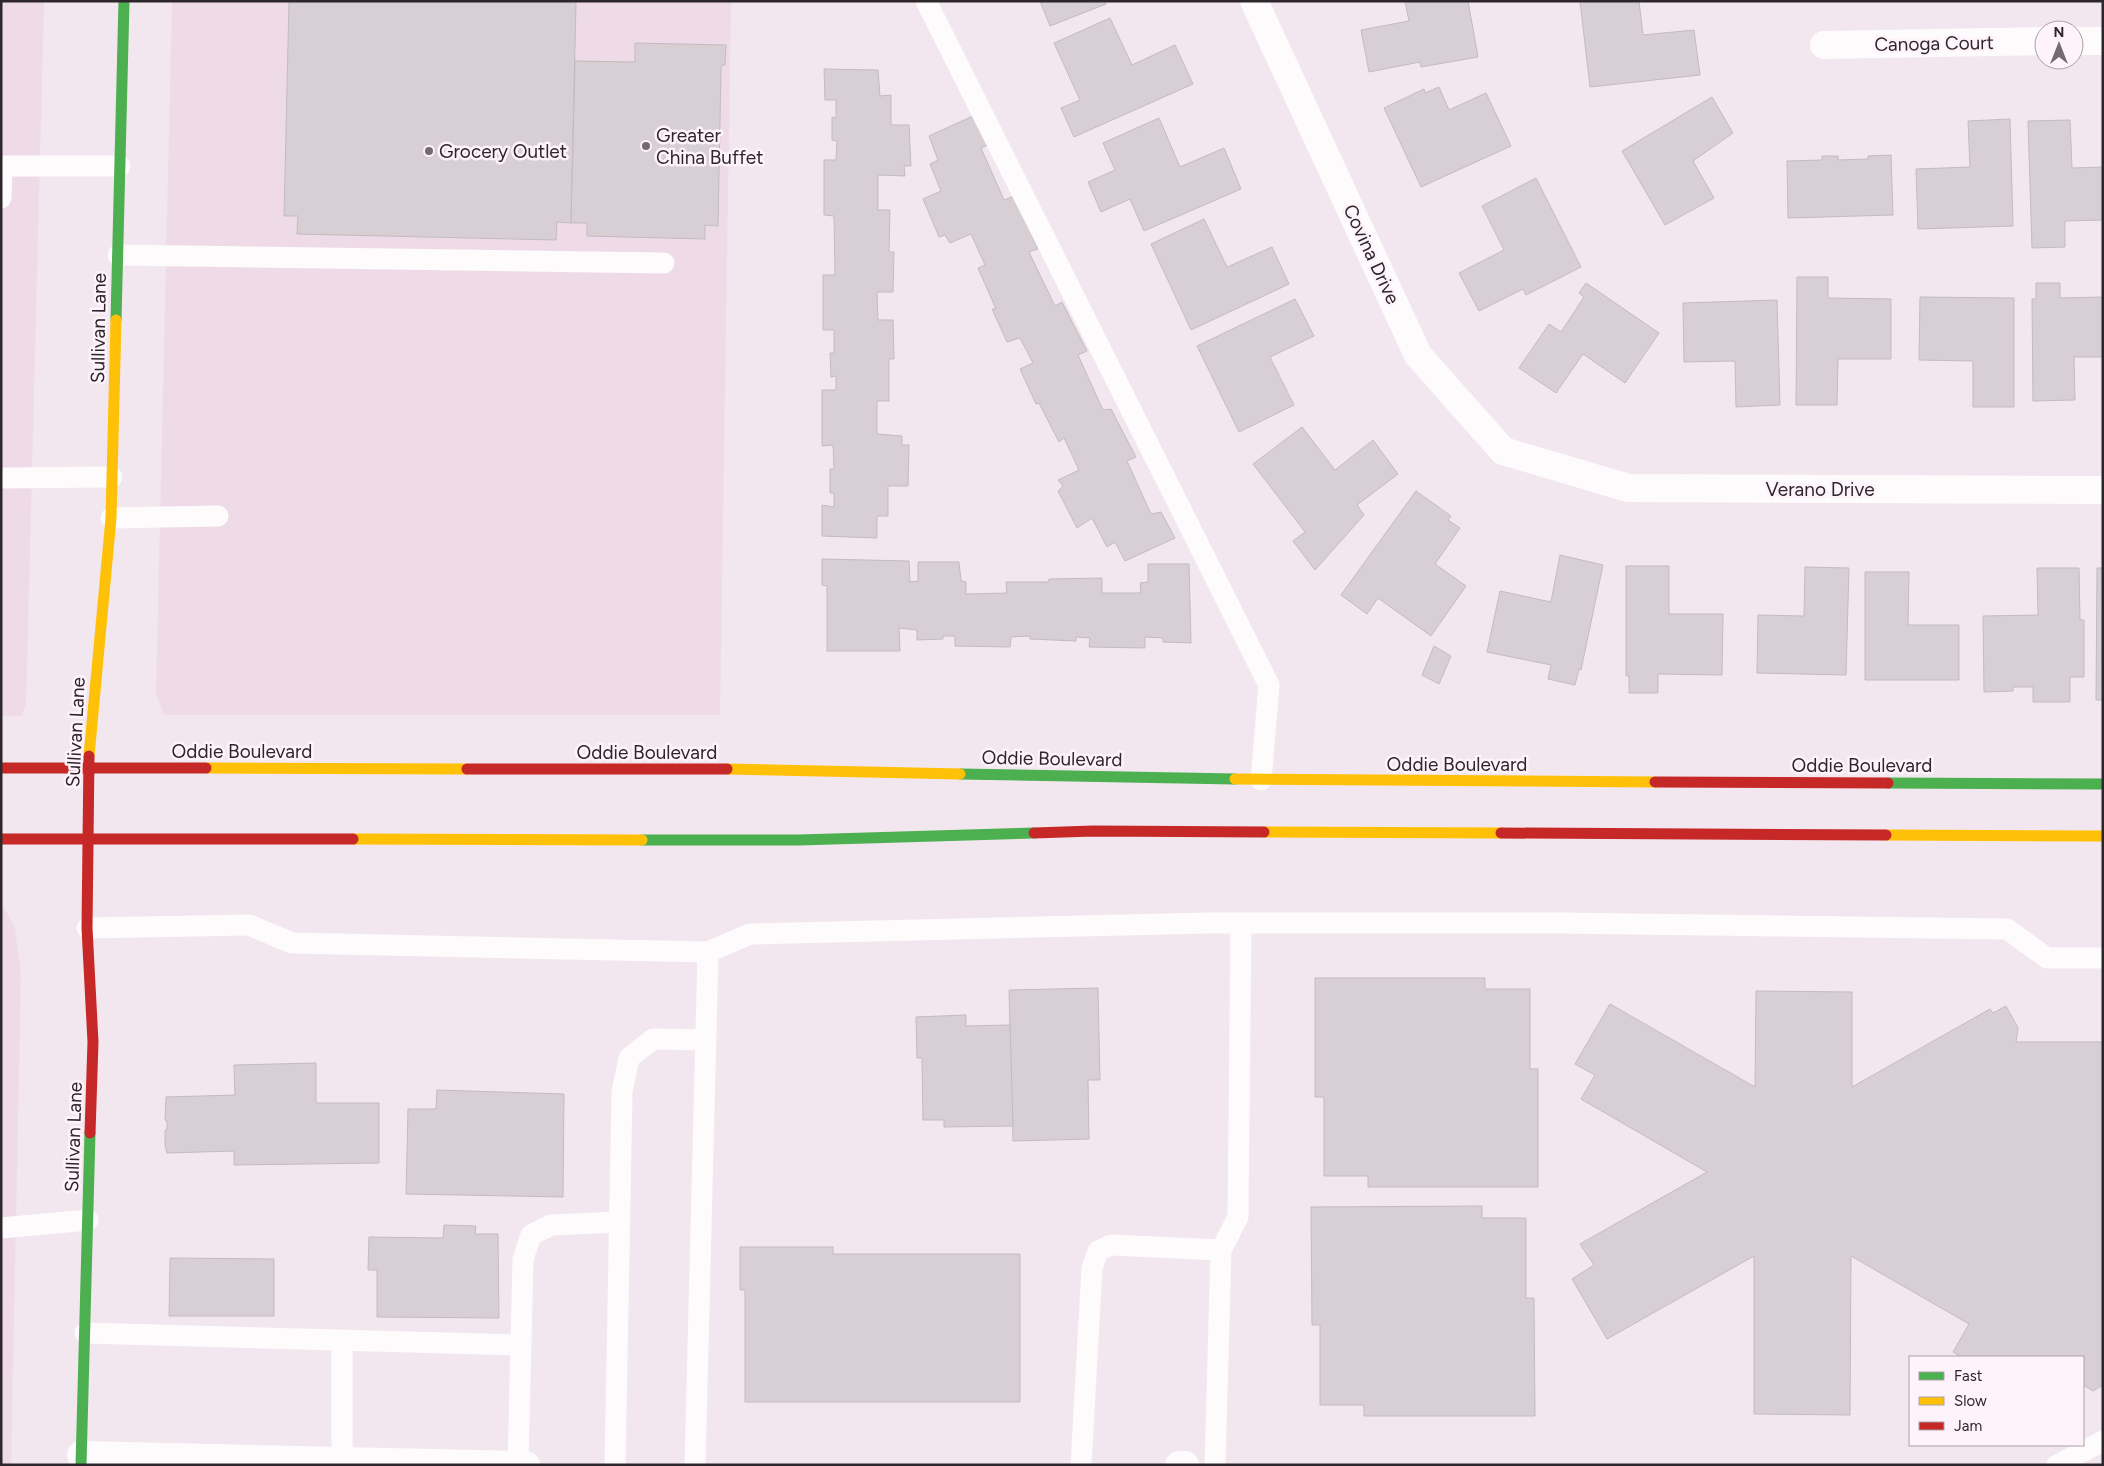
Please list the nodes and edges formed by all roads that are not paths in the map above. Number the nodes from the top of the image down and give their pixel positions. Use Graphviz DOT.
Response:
graph roads {
  1 [pos="124,1"];
  2 [pos="926,1"];
  3 [pos="1254,1"];
  4 [pos="2084,41"];
  5 [pos="2103,41"];
  6 [pos="2034,42"];
  7 [pos="1824,45"];
  8 [pos="2,166"];
  9 [pos="120,166"];
  10 [pos="1,198"];
  11 [pos="118,255"];
  12 [pos="664,262"];
  13 [pos="1541,463"];
  14 [pos="112,477"];
  15 [pos="1,478"];
  16 [pos="2103,490"];
  17 [pos="218,516"];
  18 [pos="111,518"];
  19 [pos="1,768"];
  20 [pos="90,768"];
  21 [pos="1261,780"];
  22 [pos="2103,784"];
  23 [pos="2103,836"];
  24 [pos="1,839"];
  25 [pos="88,840"];
  26 [pos="1241,923"];
  27 [pos="87,928"];
  28 [pos="708,952"];
  29 [pos="2103,958"];
  30 [pos="706,1040"];
  31 [pos="88,1220"];
  32 [pos="620,1222"];
  33 [pos="1,1228"];
  34 [pos="1222,1250"];
  35 [pos="85,1333"];
  36 [pos="342,1340"];
  37 [pos="521,1346"];
  38 [pos="2103,1441"];
  39 [pos="81,1460"];
  40 [pos="342,1461"];
  41 [pos="518,1464"];
  42 [pos="526,1465"];
  43 [pos="615,1465"];
  44 [pos="695,1465"];
  45 [pos="1082,1465"];
  46 [pos="1179,1465"];
  47 [pos="1184,1465"];
  48 [pos="1215,1465"];
  49 [pos="2057,1465"];
  1 -- 9 [label="main road, Sullivan Lane"];
  2 -- 21 [label="lane"];
  3 -- 13 [label="street, Covina Drive"];
  4 -- 5 [label="street"];
  6 -- 7 [label="street, Canoga Court"];
  8 -- 9 [label="lane"];
  8 -- 10 [label="lane"];
  9 -- 11 [label="main road, Sullivan Lane"];
  11 -- 12 [label="lane"];
  11 -- 14 [label="main road, Sullivan Lane"];
  13 -- 16 [label="street, Verano Drive"];
  14 -- 15 [label="lane"];
  14 -- 18 [label="main road, Sullivan Lane"];
  17 -- 18 [label="lane"];
  18 -- 20 [label="main road, Sullivan Lane"];
  19 -- 20 [label="main road, Oddie Boulevard"];
  20 -- 21 [label="main road, Oddie Boulevard"];
  20 -- 25 [label="main road, Sullivan Lane"];
  21 -- 22 [label="main road, Oddie Boulevard"];
  23 -- 25 [label="main road"];
  24 -- 25 [label="main road"];
  25 -- 27 [label="main road, Sullivan Lane"];
  26 -- 28 [label="lane"];
  26 -- 29 [label="lane"];
  26 -- 34 [label="lane"];
  27 -- 28 [label="lane"];
  27 -- 31 [label="main road, Sullivan Lane"];
  28 -- 30 [label="lane"];
  30 -- 32 [label="lane"];
  30 -- 44 [label="lane"];
  31 -- 33 [label="lane"];
  31 -- 35 [label="main road, Sullivan Lane"];
  32 -- 37 [label="lane"];
  32 -- 43 [label="lane"];
  34 -- 45 [label="lane"];
  34 -- 48 [label="lane"];
  35 -- 36 [label="lane"];
  35 -- 39 [label="main road, Sullivan Lane"];
  36 -- 37 [label="lane"];
  36 -- 40 [label="lane"];
  37 -- 41 [label="lane"];
  38 -- 49 [label="lane"];
  39 -- 40 [label="street"];
  40 -- 41 [label="street"];
  41 -- 42 [label="street"];
  46 -- 47 [label="street"];
}
